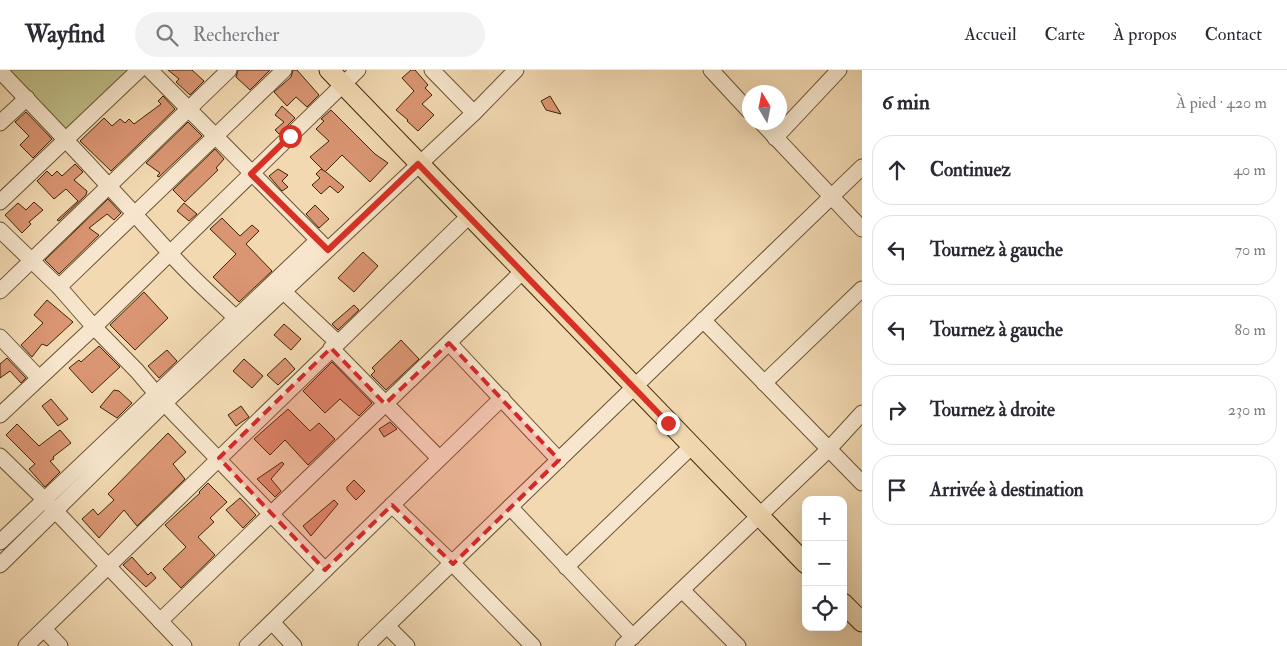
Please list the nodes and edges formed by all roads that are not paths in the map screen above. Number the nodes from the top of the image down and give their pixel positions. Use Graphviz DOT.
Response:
graph roads {
  1 [pos="139,70"];
  2 [pos="150,70"];
  3 [pos="229,70"];
  4 [pos="284,70"];
  5 [pos="329,70"];
  6 [pos="358,70"];
  7 [pos="432,70"];
  8 [pos="516,70"];
  9 [pos="711,70"];
  10 [pos="0,71"];
  11 [pos="837,71"];
  12 [pos="342,85"];
  13 [pos="27,98"];
  14 [pos="742,103"];
  15 [pos="188,110"];
  16 [pos="474,113"];
  17 [pos="1,121"];
  18 [pos="768,130"];
  19 [pos="216,135"];
  20 [pos="775,138"];
  21 [pos="65,140"];
  22 [pos="418,164"];
  23 [pos="862,168"];
  24 [pos="251,174"];
  25 [pos="107,187"];
  26 [pos="831,197"];
  27 [pos="0,202"];
  28 [pos="135,212"];
  29 [pos="469,216"];
  30 [pos="862,229"];
  31 [pos="0,230"];
  32 [pos="323,245"];
  33 [pos="170,253"];
  34 [pos="30,261"];
  35 [pos="522,272"];
  36 [pos="59,288"];
  37 [pos="862,289"];
  38 [pos="0,291"];
  39 [pos="284,292"];
  40 [pos="703,320"];
  41 [pos="241,323"];
  42 [pos="94,328"];
  43 [pos="0,337"];
  44 [pos="449,343"];
  45 [pos="334,345"];
  46 [pos="39,378"];
  47 [pos="764,383"];
  48 [pos="634,388"];
  49 [pos="502,398"];
  50 [pos="161,400"];
  51 [pos="385,404"];
  52 [pos="862,413"];
  53 [pos="0,415"];
  54 [pos="691,447"];
  55 [pos="828,450"];
  56 [pos="0,456"];
  57 [pos="218,458"];
  58 [pos="439,458"];
  59 [pos="559,460"];
  60 [pos="862,483"];
  61 [pos="50,505"];
  62 [pos="392,505"];
  63 [pos="510,507"];
  64 [pos="271,513"];
  65 [pos="759,517"];
  66 [pos="0,542"];
  67 [pos="802,560"];
  68 [pos="453,564"];
  69 [pos="0,565"];
  70 [pos="108,567"];
  71 [pos="566,567"];
  72 [pos="325,570"];
  73 [pos="682,590"];
  74 [pos="847,607"];
  75 [pos="160,621"];
  76 [pos="272,622"];
  77 [pos="862,622"];
  78 [pos="387,626"];
  79 [pos="44,629"];
  80 [pos="628,641"];
  81 [pos="26,646"];
  82 [pos="60,646"];
  83 [pos="184,646"];
  84 [pos="246,646"];
  85 [pos="294,646"];
  86 [pos="366,646"];
  87 [pos="407,646"];
  88 [pos="533,646"];
  89 [pos="738,646"];
  1 -- 21 [label="street"];
  2 -- 15 [label="street"];
  3 -- 15 [label="street"];
  4 -- 19 [label="street"];
  5 -- 12 [label="main road"];
  6 -- 12 [label="street"];
  7 -- 16 [label="street"];
  8 -- 16 [label="street"];
  9 -- 14 [label="street"];
  10 -- 13 [label="street"];
  11 -- 20 [label="street"];
  12 -- 22 [label="main road"];
  12 -- 24 [label="street"];
  13 -- 17 [label="street"];
  13 -- 21 [label="street"];
  15 -- 19 [label="street"];
  15 -- 25 [label="street"];
  16 -- 22 [label="street"];
  18 -- 20 [label="street"];
  19 -- 24 [label="street"];
  19 -- 28 [label="street"];
  20 -- 26 [label="street"];
  21 -- 25 [label="street"];
  21 -- 27 [label="street"];
  22 -- 29 [label="main road"];
  22 -- 32 [label="street"];
  23 -- 26 [label="street"];
  24 -- 32 [label="street"];
  24 -- 33 [label="street"];
  25 -- 28 [label="street"];
  25 -- 34 [label="street"];
  26 -- 30 [label="street"];
  26 -- 40 [label="street"];
  28 -- 33 [label="street"];
  28 -- 36 [label="street"];
  29 -- 35 [label="main road"];
  29 -- 45 [label="street"];
  31 -- 34 [label="street"];
  32 -- 39 [label="street"];
  32 -- 41 [label="street"];
  33 -- 41 [label="street"];
  33 -- 42 [label="street"];
  34 -- 36 [label="street"];
  34 -- 38 [label="street"];
  35 -- 44 [label="street"];
  35 -- 48 [label="main road"];
  36 -- 42 [label="street"];
  37 -- 47 [label="street"];
  39 -- 41 [label="street"];
  39 -- 45 [label="street"];
  40 -- 47 [label="street"];
  40 -- 48 [label="street"];
  41 -- 50 [label="street"];
  42 -- 46 [label="street"];
  42 -- 50 [label="street"];
  43 -- 46 [label="street"];
  44 -- 49 [label="street"];
  44 -- 51 [label="street"];
  45 -- 51 [label="street"];
  45 -- 57 [label="street"];
  46 -- 53 [label="street"];
  47 -- 55 [label="street"];
  48 -- 54 [label="main road"];
  48 -- 59 [label="street"];
  49 -- 58 [label="street"];
  49 -- 59 [label="street"];
  50 -- 57 [label="street"];
  50 -- 61 [label="street"];
  51 -- 58 [label="street"];
  51 -- 64 [label="street"];
  52 -- 55 [label="street"];
  54 -- 65 [label="main road"];
  54 -- 71 [label="street"];
  55 -- 60 [label="street"];
  55 -- 65 [label="street"];
  56 -- 61 [label="street"];
  57 -- 64 [label="street"];
  57 -- 70 [label="street"];
  58 -- 62 [label="street"];
  59 -- 63 [label="street"];
  61 -- 66 [label="street"];
  61 -- 69 [label="street"];
  61 -- 70 [label="street"];
  62 -- 68 [label="street"];
  62 -- 72 [label="street"];
  63 -- 68 [label="street"];
  63 -- 71 [label="street"];
  64 -- 72 [label="street"];
  64 -- 75 [label="street"];
  65 -- 67 [label="main road"];
  65 -- 73 [label="street"];
  68 -- 78 [label="street"];
  68 -- 88 [label="street"];
  70 -- 75 [label="street"];
  70 -- 79 [label="street"];
  71 -- 80 [label="street"];
  72 -- 76 [label="street"];
  73 -- 80 [label="street"];
  73 -- 89 [label="street"];
  74 -- 77 [label="main road"];
  75 -- 83 [label="street"];
  76 -- 84 [label="street"];
  76 -- 85 [label="street"];
  78 -- 86 [label="street"];
  78 -- 87 [label="street"];
  79 -- 81 [label="street"];
  79 -- 82 [label="street"];
}
